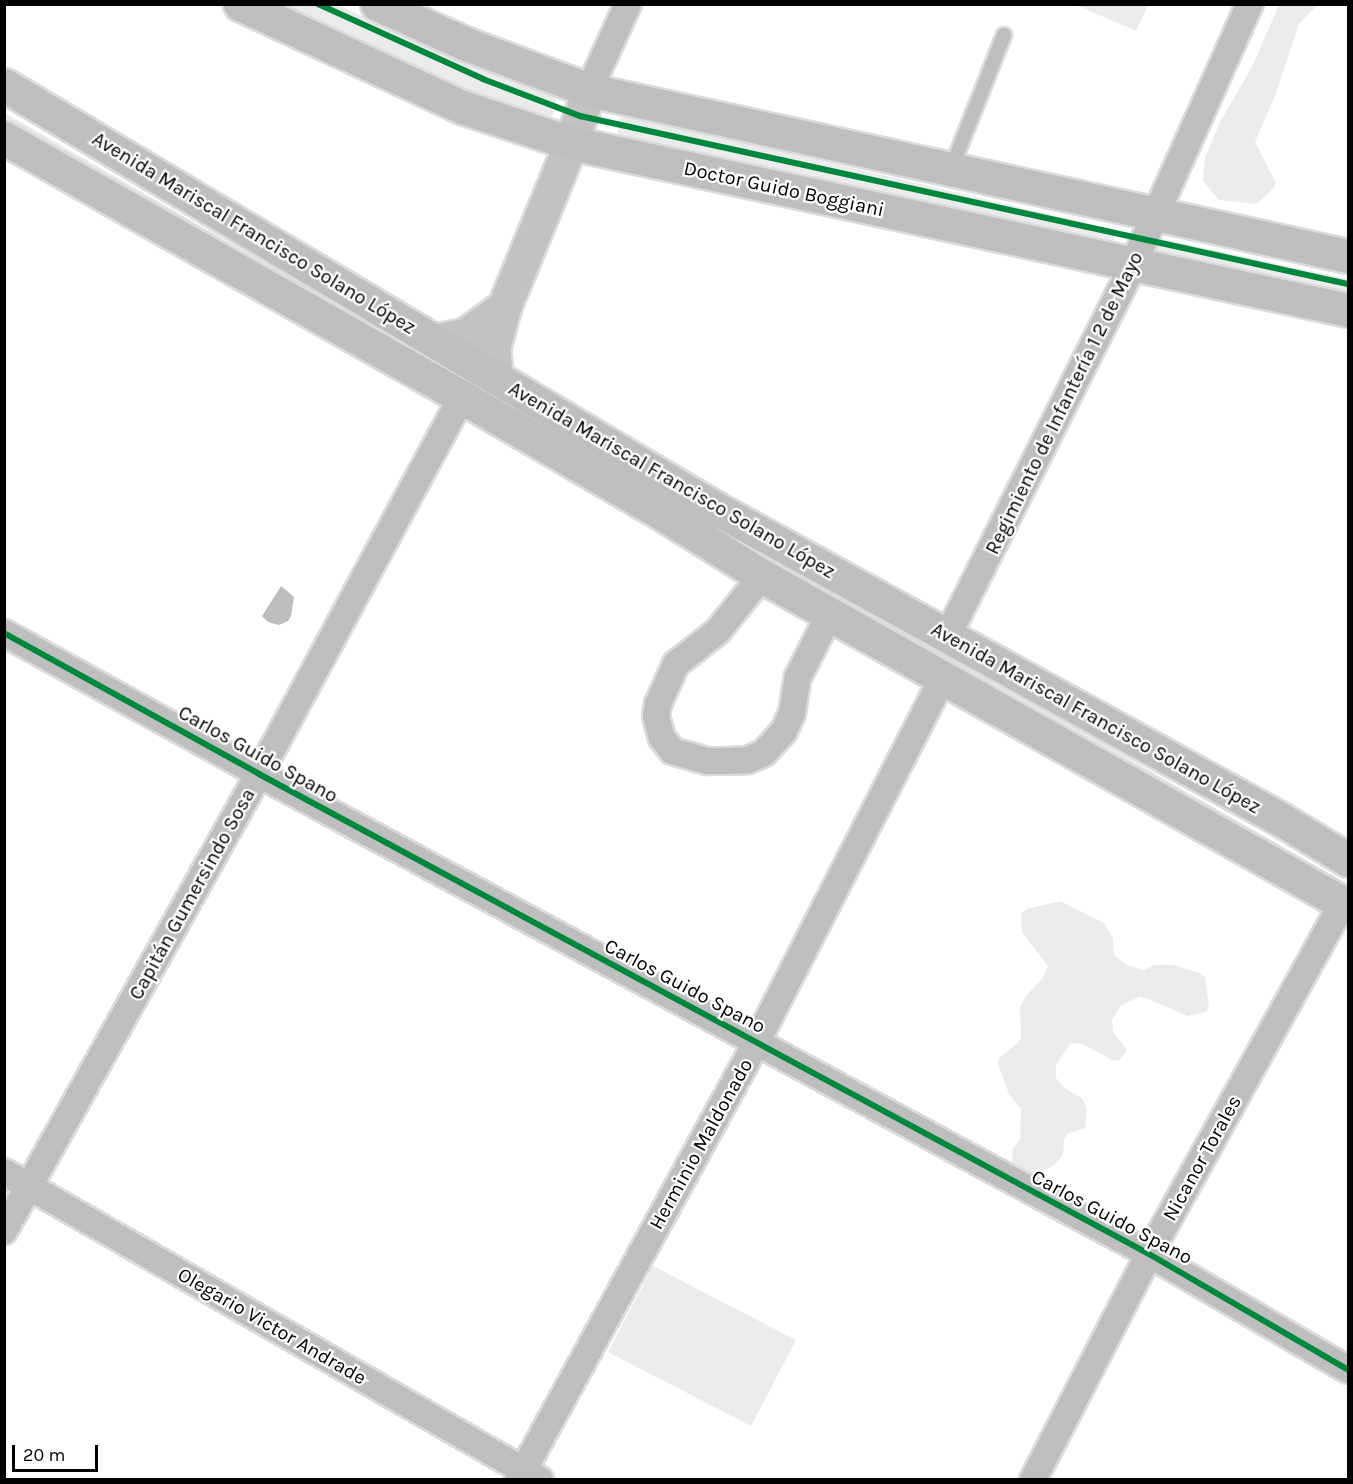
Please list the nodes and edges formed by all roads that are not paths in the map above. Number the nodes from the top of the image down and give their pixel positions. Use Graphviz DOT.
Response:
graph roads {
  1 [pos="240,4"];
  2 [pos="376,4"];
  3 [pos="628,4"];
  4 [pos="1250,4"];
  5 [pos="1004,35"];
  6 [pos="4,85"];
  7 [pos="589,90"];
  8 [pos="4,138"];
  9 [pos="571,143"];
  10 [pos="951,169"];
  11 [pos="1156,214"];
  12 [pos="1348,256"];
  13 [pos="1133,265"];
  14 [pos="504,307"];
  15 [pos="1348,310"];
  16 [pos="434,341"];
  17 [pos="496,377"];
  18 [pos="462,397"];
  19 [pos="713,507"];
  20 [pos="762,576"];
  21 [pos="830,614"];
  22 [pos="4,633"];
  23 [pos="948,635"];
  24 [pos="943,677"];
  25 [pos="259,774"];
  26 [pos="1348,860"];
  27 [pos="1345,905"];
  28 [pos="756,1043"];
  29 [pos="4,1172"];
  30 [pos="30,1186"];
  31 [pos="4,1231"];
  32 [pos="1149,1254"];
  33 [pos="1348,1370"];
  34 [pos="527,1476"];
  35 [pos="1033,1479"];
  1 -- 9 [label="main road, Doctor Guido Boggiani"];
  2 -- 7 [label="main road"];
  3 -- 7 [label="street"];
  4 -- 11 [label="street, Regimiento de Infantería 1 2 de Mayo"];
  5 -- 10 [label="lane"];
  6 -- 16 [label="main road, Avenida Mariscal Francisco Solano López"];
  7 -- 9 [label="main road"];
  7 -- 10 [label="main road"];
  8 -- 18 [label="main road, Avenida Mariscal Francisco Solano López"];
  9 -- 13 [label="main road, Doctor Guido Boggiani"];
  9 -- 14 [label="main road"];
  10 -- 11 [label="main road"];
  11 -- 12 [label="main road"];
  11 -- 13 [label="street, Regimiento de Infantería 1 2 de Mayo"];
  13 -- 15 [label="main road, Doctor Guido Boggiani"];
  13 -- 23 [label="street, Regimiento de Infantería 1 2 de Mayo"];
  14 -- 16 [label="main road"];
  14 -- 17 [label="main road"];
  16 -- 17 [label="main road, Avenida Mariscal Francisco Solano López"];
  17 -- 19 [label="main road, Avenida Mariscal Francisco Solano López"];
  18 -- 19 [label="main road"];
  18 -- 20 [label="main road, Avenida Mariscal Francisco Solano López"];
  18 -- 25 [label="street, Capitán Gumersindo Sosa"];
  19 -- 23 [label="main road, Avenida Mariscal Francisco Solano López"];
  20 -- 21 [label="main road, Avenida Mariscal Francisco Solano López"];
  20 -- 21 [label="street"];
  21 -- 24 [label="main road, Avenida Mariscal Francisco Solano López"];
  22 -- 25 [label="street, Carlos Guido Spano"];
  23 -- 26 [label="main road, Avenida Mariscal Francisco Solano López"];
  24 -- 27 [label="main road, Avenida Mariscal Francisco Solano López"];
  24 -- 28 [label="street, Herminio Maldonado"];
  25 -- 28 [label="street, Carlos Guido Spano"];
  25 -- 30 [label="street, Capitán Gumersindo Sosa"];
  27 -- 32 [label="street, Nicanor Torales"];
  28 -- 32 [label="street, Carlos Guido Spano"];
  28 -- 34 [label="street, Herminio Maldonado"];
  29 -- 30 [label="street, Olegario Victor Andrade"];
  30 -- 31 [label="street, Capitán Gumersindo Sosa"];
  30 -- 34 [label="street, Olegario Victor Andrade"];
  32 -- 33 [label="street, Carlos Guido Spano"];
  32 -- 35 [label="street, Nicanor Torales"];
}
